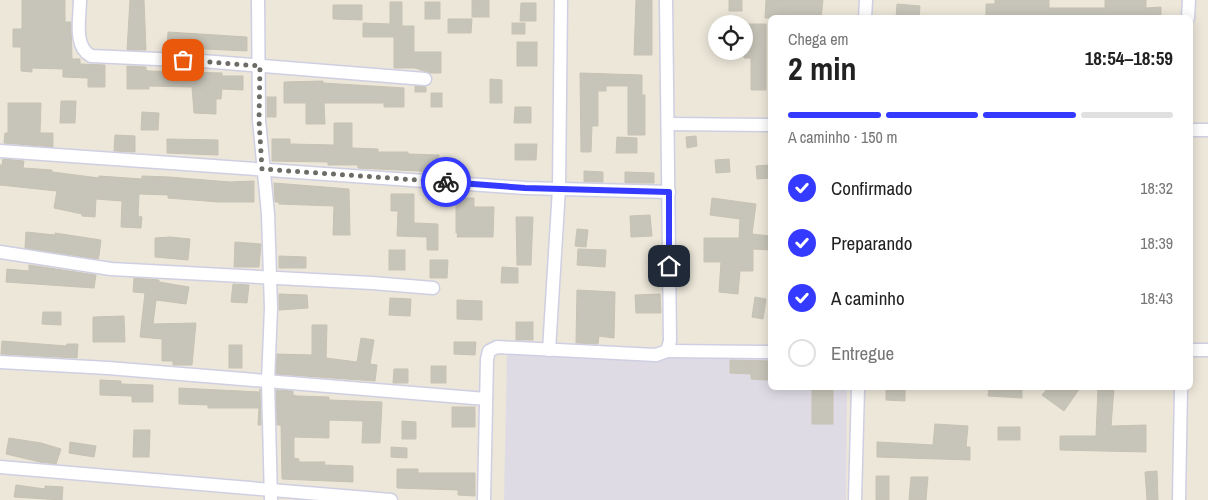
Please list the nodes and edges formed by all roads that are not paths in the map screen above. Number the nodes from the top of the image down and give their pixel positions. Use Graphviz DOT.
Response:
graph roads {
  1 [pos="80,0"];
  2 [pos="258,0"];
  3 [pos="561,0"];
  4 [pos="666,0"];
  5 [pos="866,0"];
  6 [pos="1189,0"];
  7 [pos="865,15"];
  8 [pos="1188,15"];
  9 [pos="260,66"];
  10 [pos="424,79"];
  11 [pos="668,124"];
  12 [pos="768,125"];
  13 [pos="1193,130"];
  14 [pos="1208,130"];
  15 [pos="0,151"];
  16 [pos="262,169"];
  17 [pos="559,189"];
  18 [pos="669,192"];
  19 [pos="0,252"];
  20 [pos="270,277"];
  21 [pos="433,288"];
  22 [pos="549,350"];
  23 [pos="1193,350"];
  24 [pos="1208,350"];
  25 [pos="667,351"];
  26 [pos="768,352"];
  27 [pos="0,362"];
  28 [pos="268,381"];
  29 [pos="858,390"];
  30 [pos="1181,390"];
  31 [pos="486,399"];
  32 [pos="0,467"];
  33 [pos="271,495"];
  34 [pos="391,500"];
  35 [pos="484,500"];
  36 [pos="855,500"];
  37 [pos="1179,500"];
  1 -- 9 [label="street"];
  2 -- 9 [label="street"];
  3 -- 17 [label="street"];
  4 -- 11 [label="street"];
  5 -- 7 [label="street"];
  6 -- 8 [label="street"];
  9 -- 10 [label="street"];
  9 -- 16 [label="street"];
  11 -- 12 [label="street"];
  11 -- 18 [label="street"];
  13 -- 14 [label="street"];
  15 -- 16 [label="street"];
  16 -- 17 [label="street"];
  16 -- 20 [label="street"];
  17 -- 18 [label="street"];
  17 -- 22 [label="street"];
  18 -- 25 [label="street"];
  19 -- 20 [label="street"];
  20 -- 21 [label="street"];
  20 -- 28 [label="street"];
  22 -- 25 [label="street"];
  22 -- 31 [label="street"];
  23 -- 24 [label="street"];
  25 -- 26 [label="street"];
  27 -- 28 [label="street"];
  28 -- 31 [label="street"];
  28 -- 33 [label="street"];
  29 -- 36 [label="street"];
  30 -- 37 [label="street"];
  31 -- 35 [label="street"];
  32 -- 33 [label="street"];
  33 -- 34 [label="street"];
}
